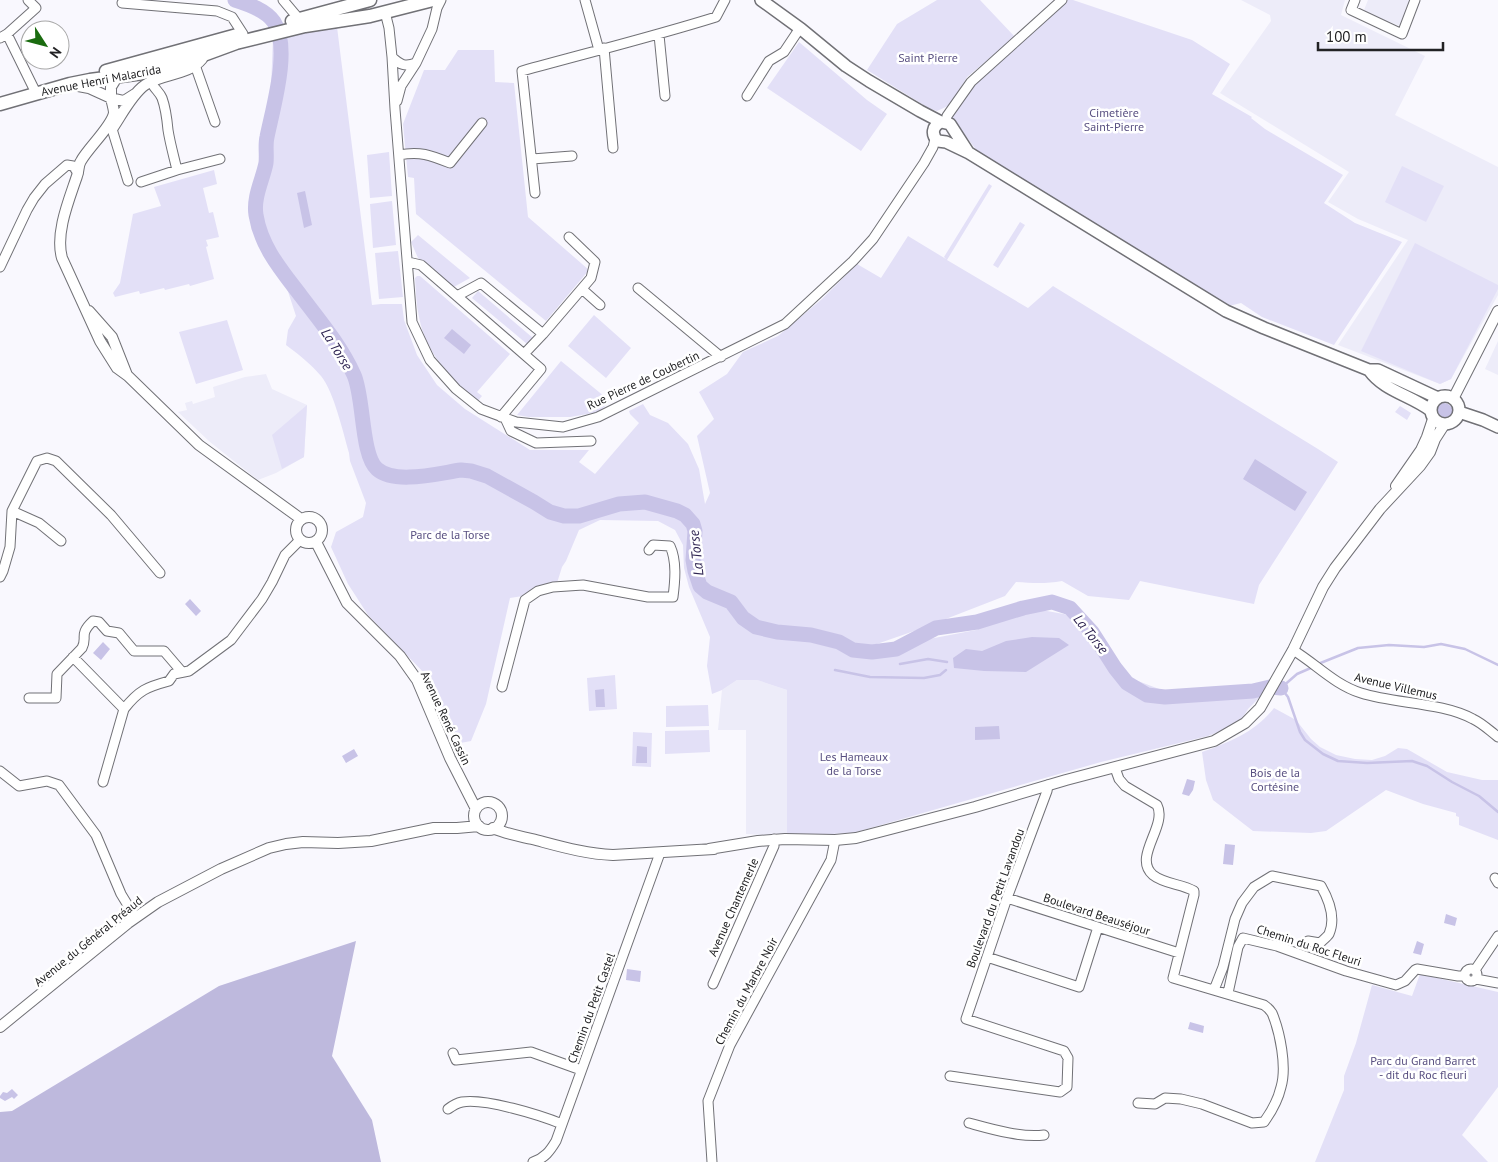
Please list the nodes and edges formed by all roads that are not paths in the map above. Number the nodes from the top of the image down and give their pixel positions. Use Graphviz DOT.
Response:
graph roads {
  1 [pos="28,0"];
  2 [pos="282,0"];
  3 [pos="370,0"];
  4 [pos="433,0"];
  5 [pos="441,0"];
  6 [pos="586,0"];
  7 [pos="724,0"];
  8 [pos="761,0"];
  9 [pos="1062,0"];
  10 [pos="1355,0"];
  11 [pos="1416,0"];
  12 [pos="122,3"];
  13 [pos="385,12"];
  14 [pos="340,14"];
  15 [pos="299,19"];
  16 [pos="800,28"];
  17 [pos="278,29"];
  18 [pos="243,34"];
  19 [pos="659,35"];
  20 [pos="3,36"];
  21 [pos="602,49"];
  22 [pos="184,50"];
  23 [pos="392,57"];
  24 [pos="199,61"];
  25 [pos="416,64"];
  26 [pos="128,65"];
  27 [pos="118,76"];
  28 [pos="151,82"];
  29 [pos="70,84"];
  30 [pos="35,91"];
  31 [pos="138,92"];
  32 [pos="665,96"];
  33 [pos="747,96"];
  34 [pos="111,98"];
  35 [pos="0,99"];
  36 [pos="0,104"];
  37 [pos="394,109"];
  38 [pos="215,122"];
  39 [pos="482,123"];
  40 [pos="112,129"];
  41 [pos="939,135"];
  42 [pos="92,145"];
  43 [pos="613,148"];
  44 [pos="969,153"];
  45 [pos="399,155"];
  46 [pos="572,156"];
  47 [pos="220,159"];
  48 [pos="532,159"];
  49 [pos="67,166"];
  50 [pos="176,170"];
  51 [pos="59,172"];
  52 [pos="78,173"];
  53 [pos="128,181"];
  54 [pos="141,182"];
  55 [pos="535,193"];
  56 [pos="569,237"];
  57 [pos="408,262"];
  58 [pos="0,267"];
  59 [pos="638,288"];
  60 [pos="582,289"];
  61 [pos="457,296"];
  62 [pos="600,305"];
  63 [pos="1498,311"];
  64 [pos="543,334"];
  65 [pos="524,354"];
  66 [pos="720,357"];
  67 [pos="1369,370"];
  68 [pos="1438,398"];
  69 [pos="1453,398"];
  70 [pos="1459,412"];
  71 [pos="1432,414"];
  72 [pos="503,418"];
  73 [pos="1444,425"];
  74 [pos="1498,427"];
  75 [pos="591,441"];
  76 [pos="1389,498"];
  77 [pos="12,511"];
  78 [pos="301,520"];
  79 [pos="300,540"];
  80 [pos="61,541"];
  81 [pos="316,542"];
  82 [pos="649,550"];
  83 [pos="160,573"];
  84 [pos="0,577"];
  85 [pos="1293,650"];
  86 [pos="73,657"];
  87 [pos="182,672"];
  88 [pos="502,687"];
  89 [pos="29,698"];
  90 [pos="124,709"];
  91 [pos="1498,737"];
  92 [pos="1115,768"];
  93 [pos="0,771"];
  94 [pos="103,782"];
  95 [pos="1048,785"];
  96 [pos="478,809"];
  97 [pos="502,817"];
  98 [pos="479,826"];
  99 [pos="457,828"];
  100 [pos="494,828"];
  101 [pos="521,836"];
  102 [pos="835,840"];
  103 [pos="774,843"];
  104 [pos="660,853"];
  105 [pos="1007,898"];
  106 [pos="135,917"];
  107 [pos="1098,927"];
  108 [pos="1498,936"];
  109 [pos="1308,942"];
  110 [pos="1179,953"];
  111 [pos="987,957"];
  112 [pos="1475,970"];
  113 [pos="1465,976"];
  114 [pos="1476,979"];
  115 [pos="1498,983"];
  116 [pos="712,984"];
  117 [pos="1214,990"];
  118 [pos="1228,993"];
  119 [pos="0,1028"];
  120 [pos="453,1053"];
  121 [pos="582,1070"];
  122 [pos="950,1076"];
  123 [pos="1138,1103"];
  124 [pos="448,1108"];
  125 [pos="969,1123"];
  126 [pos="562,1124"];
  127 [pos="1044,1135"];
  128 [pos="533,1162"];
  129 [pos="712,1162"];
  1 -- 20 [label="street"];
  2 -- 15 [label="street"];
  3 -- 14 [label="main road"];
  4 -- 13 [label="main road"];
  5 -- 25 [label="street"];
  6 -- 21 [label="street"];
  7 -- 19 [label="street"];
  8 -- 16 [label="main road"];
  9 -- 41 [label="street, Rue Pierre de Coubertin"];
  10 -- 11 [label="street"];
  12 -- 18 [label="street"];
  13 -- 14 [label="main road"];
  13 -- 23 [label="street, Rue Pierre de Coubertin"];
  14 -- 15 [label="main road"];
  14 -- 17 [label="main road"];
  15 -- 17 [label="main road"];
  16 -- 33 [label="street"];
  16 -- 41 [label="main road"];
  17 -- 18 [label="main road, Avenue Henri Malacrida"];
  17 -- 24 [label="main road, Avenue Henri Malacrida"];
  18 -- 22 [label="main road, Avenue Henri Malacrida"];
  19 -- 21 [label="street"];
  19 -- 32 [label="street"];
  20 -- 30 [label="street"];
  21 -- 43 [label="street"];
  21 -- 48 [label="street"];
  22 -- 24 [label="street"];
  22 -- 26 [label="main road, Avenue Henri Malacrida"];
  23 -- 25 [label="street"];
  23 -- 37 [label="street, Rue Pierre de Coubertin"];
  24 -- 27 [label="main road, Avenue Henri Malacrida"];
  24 -- 28 [label="street"];
  24 -- 38 [label="street"];
  25 -- 37 [label="street"];
  26 -- 27 [label="street"];
  26 -- 30 [label="main road, Avenue Henri Malacrida"];
  27 -- 29 [label="main road, Avenue Henri Malacrida"];
  27 -- 34 [label="street"];
  28 -- 31 [label="street"];
  28 -- 50 [label="street"];
  29 -- 30 [label="main road, Avenue Henri Malacrida"];
  29 -- 34 [label="street"];
  30 -- 35 [label="main road, Avenue Henri Malacrida"];
  30 -- 36 [label="main road, Avenue Henri Malacrida"];
  31 -- 34 [label="street"];
  31 -- 40 [label="street"];
  34 -- 42 [label="street"];
  37 -- 45 [label="street, Rue Pierre de Coubertin"];
  39 -- 45 [label="street"];
  40 -- 52 [label="street"];
  40 -- 53 [label="street"];
  41 -- 44 [label="main road"];
  41 -- 44 [label="main road"];
  41 -- 66 [label="street, Rue Pierre de Coubertin"];
  42 -- 49 [label="street"];
  42 -- 52 [label="street"];
  44 -- 67 [label="main road"];
  45 -- 57 [label="street, Rue Pierre de Coubertin"];
  46 -- 48 [label="street"];
  47 -- 50 [label="street"];
  48 -- 55 [label="street"];
  49 -- 51 [label="street"];
  49 -- 52 [label="street"];
  50 -- 54 [label="street"];
  51 -- 52 [label="street"];
  51 -- 58 [label="street"];
  52 -- 78 [label="street"];
  56 -- 60 [label="street"];
  57 -- 61 [label="street"];
  57 -- 72 [label="street, Rue Pierre de Coubertin"];
  59 -- 66 [label="street"];
  60 -- 62 [label="street"];
  60 -- 64 [label="street"];
  61 -- 64 [label="street"];
  61 -- 65 [label="street"];
  63 -- 69 [label="street"];
  64 -- 65 [label="street"];
  65 -- 72 [label="street"];
  66 -- 72 [label="street, Rue Pierre de Coubertin"];
  67 -- 68 [label="main road"];
  67 -- 71 [label="main road"];
  68 -- 69 [label="main road"];
  68 -- 71 [label="main road"];
  69 -- 70 [label="main road"];
  70 -- 73 [label="main road"];
  70 -- 74 [label="main road"];
  71 -- 73 [label="main road"];
  71 -- 76 [label="street"];
  72 -- 75 [label="street"];
  73 -- 76 [label="street"];
  76 -- 85 [label="street"];
  77 -- 80 [label="street"];
  77 -- 83 [label="street"];
  77 -- 84 [label="street"];
  78 -- 79 [label="street"];
  78 -- 81 [label="street"];
  79 -- 81 [label="street"];
  79 -- 87 [label="street"];
  81 -- 96 [label="street, Avenue René Cassin"];
  82 -- 88 [label="street"];
  85 -- 91 [label="street, Avenue Villemus"];
  85 -- 92 [label="street"];
  86 -- 87 [label="street"];
  86 -- 89 [label="street"];
  86 -- 90 [label="street"];
  87 -- 90 [label="street"];
  90 -- 94 [label="street"];
  92 -- 95 [label="street"];
  92 -- 110 [label="street"];
  93 -- 106 [label="street"];
  95 -- 102 [label="street"];
  95 -- 105 [label="street, Boulevard du Petit Lavandou"];
  96 -- 97 [label="street"];
  96 -- 98 [label="street"];
  96 -- 99 [label="street"];
  97 -- 100 [label="street"];
  97 -- 101 [label="street"];
  98 -- 99 [label="street, Avenue du Général Préaud"];
  98 -- 100 [label="street"];
  99 -- 106 [label="street, Avenue du Général Préaud"];
  100 -- 101 [label="street"];
  101 -- 104 [label="street"];
  102 -- 103 [label="street"];
  102 -- 129 [label="street, Chemin du Marbre Noir"];
  103 -- 104 [label="street"];
  103 -- 116 [label="street, Avenue Chantemerle"];
  104 -- 121 [label="street, Chemin du Petit Castel"];
  105 -- 107 [label="street, Boulevard Beauséjour"];
  105 -- 111 [label="street, Boulevard du Petit Lavandou"];
  106 -- 119 [label="street, Avenue du Général Préaud"];
  107 -- 110 [label="street, Boulevard Beauséjour"];
  107 -- 111 [label="street"];
  108 -- 112 [label="street"];
  109 -- 117 [label="street"];
  110 -- 117 [label="street"];
  111 -- 122 [label="street, Boulevard du Petit Lavandou"];
  112 -- 113 [label="street"];
  112 -- 114 [label="street"];
  113 -- 114 [label="street"];
  113 -- 118 [label="street, Chemin du Roc Fleuri"];
  114 -- 115 [label="street"];
  117 -- 118 [label="street"];
  118 -- 123 [label="street"];
  120 -- 121 [label="street"];
  121 -- 126 [label="street, Chemin du Petit Castel"];
  124 -- 126 [label="street"];
  125 -- 127 [label="street"];
  126 -- 128 [label="street, Chemin du Petit Castel"];
}
